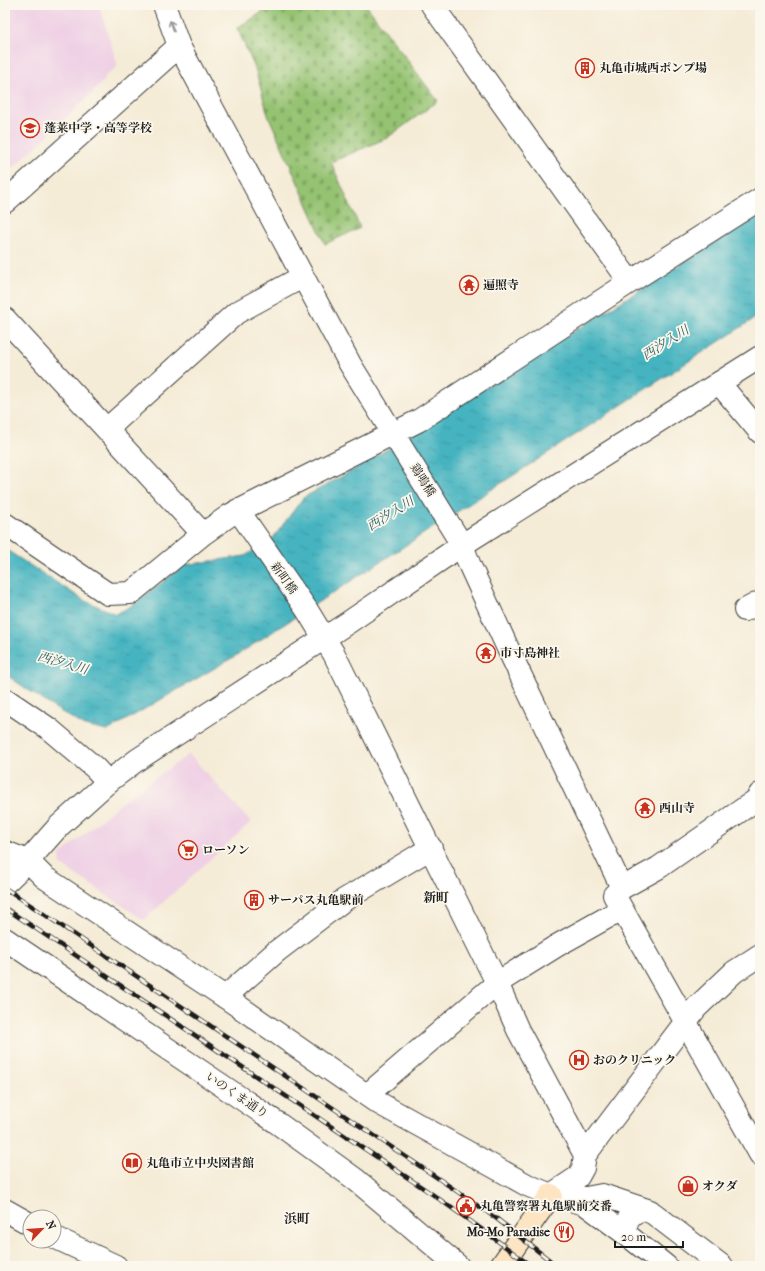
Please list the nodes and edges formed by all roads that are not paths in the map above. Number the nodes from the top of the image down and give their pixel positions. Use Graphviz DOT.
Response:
graph roads {
  1 [pos="164,5"];
  2 [pos="432,5"];
  3 [pos="179,46"];
  4 [pos="760,199"];
  5 [pos="5,202"];
  6 [pos="302,277"];
  7 [pos="630,282"];
  8 [pos="5,319"];
  9 [pos="760,357"];
  10 [pos="719,383"];
  11 [pos="107,429"];
  12 [pos="760,432"];
  13 [pos="393,433"];
  14 [pos="238,510"];
  15 [pos="5,524"];
  16 [pos="203,534"];
  17 [pos="457,536"];
  18 [pos="324,638"];
  19 [pos="5,699"];
  20 [pos="108,782"];
  21 [pos="760,794"];
  22 [pos="431,848"];
  23 [pos="5,852"];
  24 [pos="28,861"];
  25 [pos="5,883"];
  26 [pos="622,888"];
  27 [pos="623,911"];
  28 [pos="5,939"];
  29 [pos="760,955"];
  30 [pos="497,982"];
  31 [pos="225,997"];
  32 [pos="685,1022"];
  33 [pos="367,1096"];
  34 [pos="760,1154"];
  35 [pos="584,1155"];
  36 [pos="551,1195"];
  37 [pos="5,1210"];
  38 [pos="650,1211"];
  39 [pos="22,1220"];
  40 [pos="627,1236"];
  41 [pos="62,1241"];
  42 [pos="116,1266"];
  43 [pos="458,1266"];
  44 [pos="501,1266"];
  45 [pos="666,1266"];
  46 [pos="722,1266"];
  3 -- 1 [label="street, 鶏鳴橋, one-way"];
  2 -- 7 [label="street"];
  3 -- 5 [label="street"];
  3 -- 6 [label="street, 鶏鳴橋"];
  4 -- 7 [label="street"];
  6 -- 11 [label="street"];
  6 -- 13 [label="street, 鶏鳴橋"];
  7 -- 13 [label="street"];
  8 -- 11 [label="street"];
  9 -- 10 [label="street"];
  10 -- 12 [label="street"];
  10 -- 17 [label="street"];
  11 -- 16 [label="street"];
  13 -- 14 [label="street"];
  13 -- 17 [label="street, 鶏鳴橋"];
  14 -- 16 [label="street"];
  14 -- 18 [label="street, 新町橋"];
  15 -- 16 [label="street"];
  17 -- 18 [label="street"];
  17 -- 26 [label="street, 鶏鳴橋"];
  18 -- 20 [label="street"];
  18 -- 22 [label="street, 新町橋"];
  19 -- 20 [label="street"];
  20 -- 24 [label="street"];
  21 -- 26 [label="street"];
  22 -- 30 [label="street, 新町橋"];
  22 -- 31 [label="street"];
  23 -- 24 [label="street"];
  24 -- 25 [label="street"];
  24 -- 31 [label="street"];
  26 -- 27 [label="street"];
  27 -- 30 [label="street"];
  27 -- 32 [label="street"];
  28 -- 43 [label="street, いのくま通り"];
  29 -- 32 [label="street"];
  30 -- 33 [label="street"];
  30 -- 35 [label="street, 新町橋"];
  31 -- 33 [label="street"];
  32 -- 34 [label="street"];
  32 -- 35 [label="street"];
  33 -- 36 [label="street"];
  35 -- 36 [label="street"];
  36 -- 38 [label="street"];
  36 -- 40 [label="street"];
  36 -- 44 [label="main road"];
  37 -- 39 [label="street"];
  38 -- 40 [label="street"];
  38 -- 46 [label="street"];
  40 -- 45 [label="street"];
  41 -- 42 [label="street"];
}
